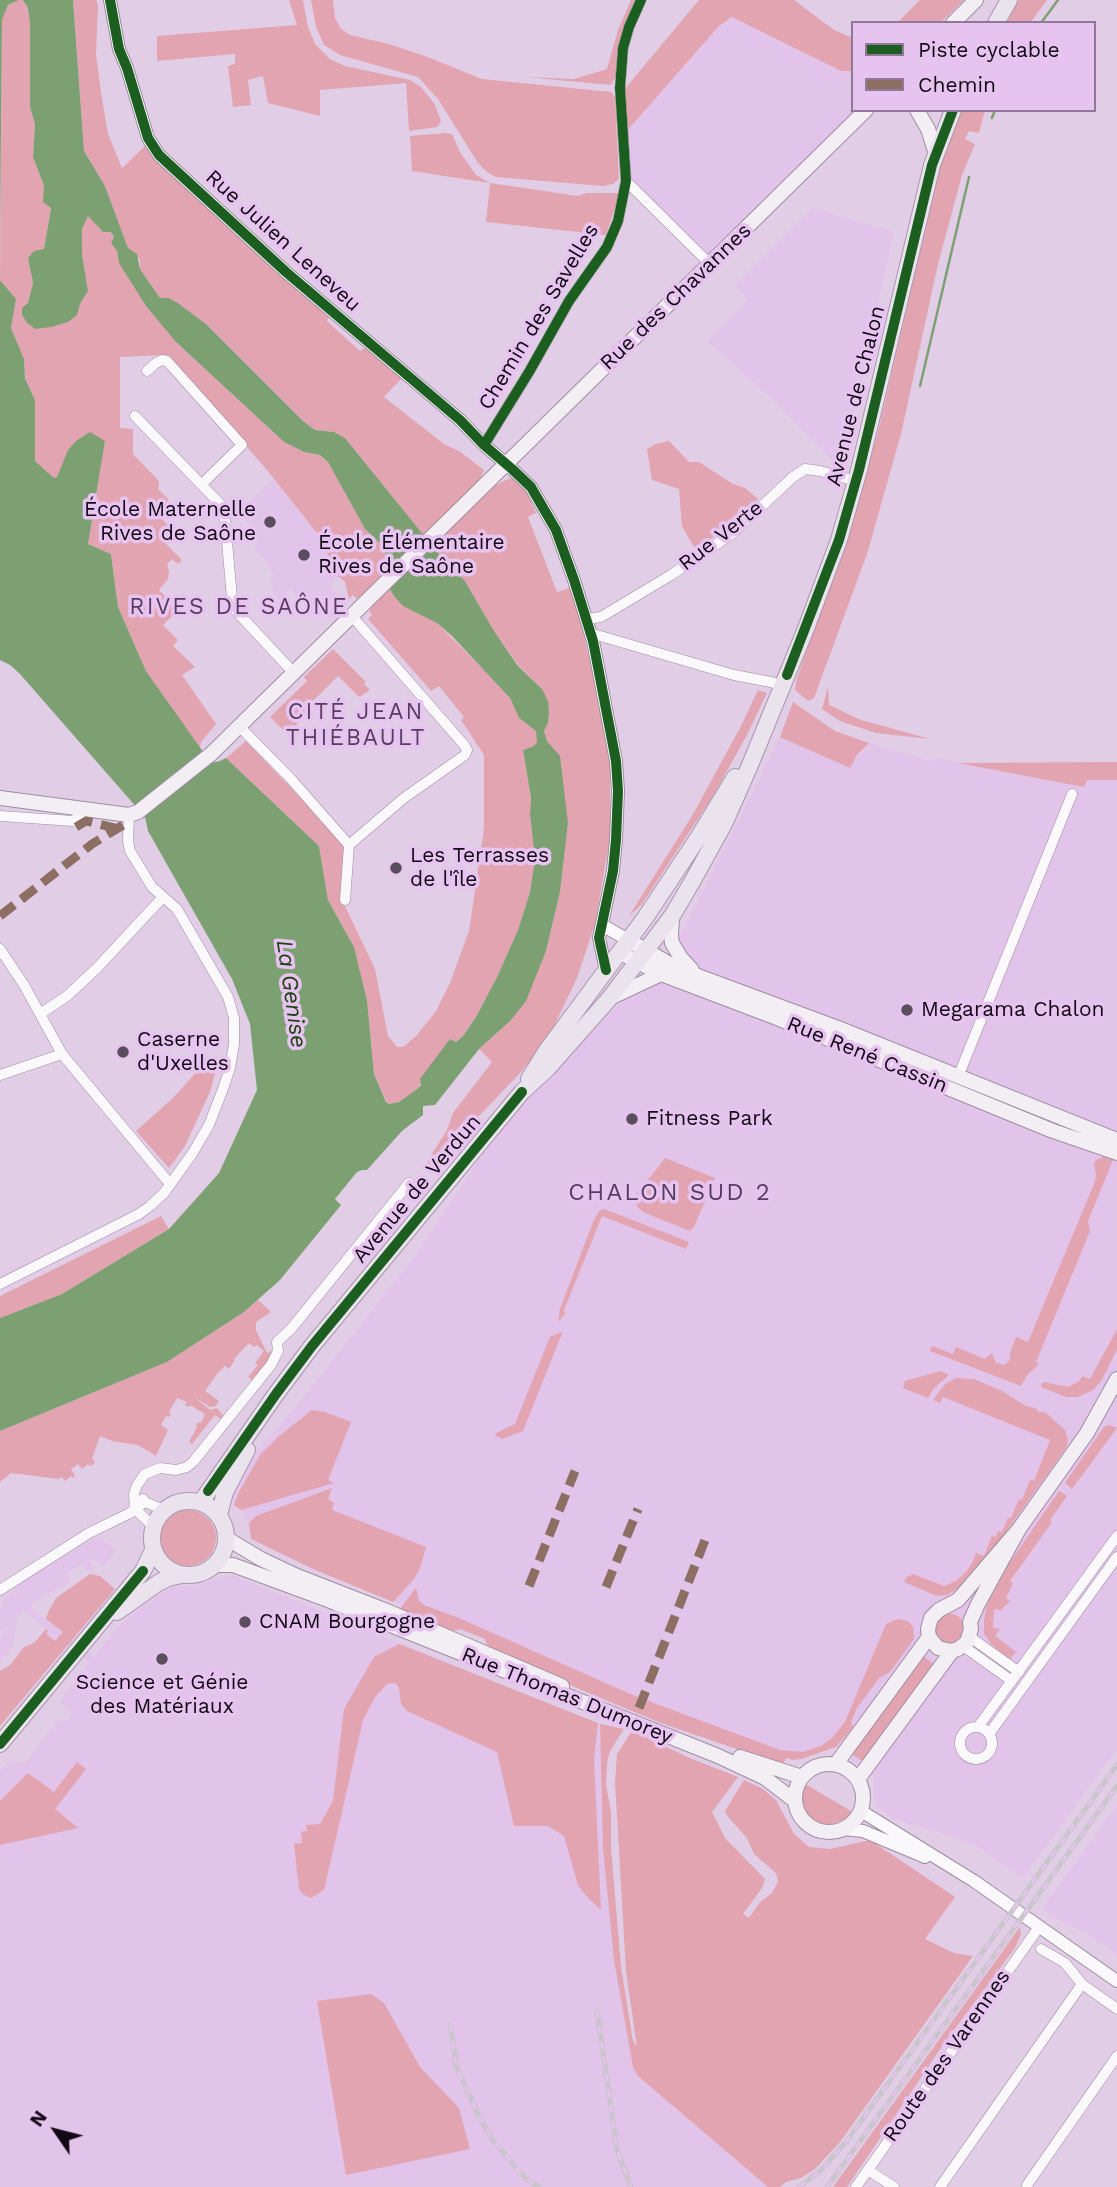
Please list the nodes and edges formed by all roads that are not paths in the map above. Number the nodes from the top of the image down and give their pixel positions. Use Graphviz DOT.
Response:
graph roads {
  1 [pos="110,0"];
  2 [pos="641,0"];
  3 [pos="976,0"];
  4 [pos="1009,0"];
  5 [pos="955,21"];
  6 [pos="997,21"];
  7 [pos="864,112"];
  8 [pos="917,112"];
  9 [pos="952,112"];
  10 [pos="936,153"];
  11 [pos="626,181"];
  12 [pos="710,264"];
  13 [pos="147,371"];
  14 [pos="135,416"];
  15 [pos="484,445"];
  16 [pos="506,463"];
  17 [pos="856,481"];
  18 [pos="202,484"];
  19 [pos="351,615"];
  20 [pos="590,631"];
  21 [pos="293,672"];
  22 [pos="783,686"];
  23 [pos="239,726"];
  24 [pos="763,730"];
  25 [pos="1072,793"];
  26 [pos="0,798"];
  27 [pos="83,809"];
  28 [pos="133,813"];
  29 [pos="0,816"];
  30 [pos="349,845"];
  31 [pos="163,897"];
  32 [pos="345,900"];
  33 [pos="672,916"];
  34 [pos="601,931"];
  35 [pos="624,946"];
  36 [pos="0,949"];
  37 [pos="642,956"];
  38 [pos="606,970"];
  39 [pos="661,974"];
  40 [pos="698,976"];
  41 [pos="608,999"];
  42 [pos="40,1014"];
  43 [pos="777,1018"];
  44 [pos="838,1028"];
  45 [pos="62,1054"];
  46 [pos="911,1073"];
  47 [pos="0,1075"];
  48 [pos="958,1077"];
  49 [pos="522,1092"];
  50 [pos="1117,1140"];
  51 [pos="1117,1153"];
  52 [pos="410,1183"];
  53 [pos="170,1184"];
  54 [pos="0,1284"];
  55 [pos="342,1311"];
  56 [pos="1117,1379"];
  57 [pos="134,1494"];
  58 [pos="201,1502"];
  59 [pos="145,1503"];
  60 [pos="135,1509"];
  61 [pos="164,1510"];
  62 [pos="219,1515"];
  63 [pos="153,1525"];
  64 [pos="1019,1528"];
  65 [pos="1117,1536"];
  66 [pos="226,1538"];
  67 [pos="153,1550"];
  68 [pos="1117,1557"];
  69 [pos="215,1565"];
  70 [pos="181,1575"];
  71 [pos="0,1590"];
  72 [pos="946,1607"];
  73 [pos="929,1637"];
  74 [pos="87,1639"];
  75 [pos="964,1639"];
  76 [pos="1019,1672"];
  77 [pos="1012,1681"];
  78 [pos="978,1727"];
  79 [pos="989,1734"];
  80 [pos="0,1744"];
  81 [pos="836,1764"];
  82 [pos="802,1777"];
  83 [pos="858,1779"];
  84 [pos="795,1801"];
  85 [pos="861,1811"];
  86 [pos="844,1829"];
  87 [pos="958,1871"];
  88 [pos="1039,1927"];
  89 [pos="1041,1949"];
  90 [pos="1117,1981"];
  91 [pos="1082,1984"];
  92 [pos="1117,2009"];
  93 [pos="1117,2056"];
  94 [pos="868,2170"];
  95 [pos="1027,2185"];
  96 [pos="856,2187"];
  97 [pos="894,2187"];
  98 [pos="940,2187"];
  1 -- 15 [label="street, Rue Julien Leneveu"];
  2 -- 11 [label="street, Chemin des Savelles"];
  3 -- 5 [label="main road"];
  4 -- 6 [label="main road"];
  7 -- 12 [label="main road, Rue des Chavannes"];
  8 -- 10 [label="main road"];
  9 -- 10 [label="main road, Avenue de Chalon"];
  10 -- 17 [label="main road, Avenue de Chalon"];
  11 -- 12 [label="street"];
  11 -- 15 [label="street, Chemin des Savelles"];
  12 -- 16 [label="main road, Rue des Chavannes"];
  13 -- 18 [label="street"];
  14 -- 18 [label="street"];
  15 -- 16 [label="street, Rue Julien Leneveu"];
  16 -- 19 [label="main road, Rue des Chavannes"];
  16 -- 20 [label="street, Rue Julien Leneveu"];
  17 -- 20 [label="street, Rue Verte"];
  17 -- 22 [label="main road, Avenue de Chalon"];
  18 -- 21 [label="street"];
  19 -- 21 [label="main road, Rue des Chavannes"];
  19 -- 30 [label="street"];
  20 -- 22 [label="street"];
  20 -- 34 [label="street, Rue Julien Leneveu"];
  21 -- 23 [label="main road, Rue des Chavannes"];
  22 -- 24 [label="main road, Avenue de Verdun"];
  23 -- 28 [label="main road, Rue des Chavannes"];
  23 -- 30 [label="street"];
  24 -- 33 [label="main road, Avenue de Verdun"];
  24 -- 35 [label="main road, Avenue de Verdun"];
  25 -- 48 [label="street"];
  26 -- 27 [label="main road"];
  27 -- 28 [label="main road"];
  27 -- 29 [label="street"];
  28 -- 31 [label="street"];
  30 -- 32 [label="street"];
  31 -- 42 [label="street"];
  31 -- 53 [label="street"];
  33 -- 37 [label="main road, Avenue de Verdun"];
  33 -- 40 [label="main road"];
  34 -- 35 [label="street"];
  34 -- 38 [label="street"];
  35 -- 37 [label="main road, Rue René Cassin"];
  35 -- 38 [label="main road, Avenue de Verdun"];
  36 -- 42 [label="street"];
  37 -- 39 [label="main road, Rue René Cassin"];
  37 -- 40 [label="main road, Rue René Cassin"];
  37 -- 41 [label="main road, Avenue de Verdun"];
  38 -- 49 [label="main road, Avenue de Verdun"];
  39 -- 41 [label="main road"];
  39 -- 43 [label="main road, Rue René Cassin"];
  40 -- 44 [label="main road, Rue René Cassin"];
  41 -- 49 [label="main road, Avenue de Verdun"];
  42 -- 45 [label="street"];
  43 -- 44 [label="main road"];
  43 -- 46 [label="main road, Rue René Cassin"];
  44 -- 48 [label="main road, Rue René Cassin"];
  45 -- 47 [label="street"];
  45 -- 53 [label="street"];
  46 -- 48 [label="main road"];
  46 -- 51 [label="main road, Rue René Cassin"];
  48 -- 50 [label="main road, Rue René Cassin"];
  49 -- 55 [label="main road, Avenue de Verdun"];
  52 -- 57 [label="street"];
  53 -- 54 [label="street"];
  55 -- 58 [label="main road, Avenue de Verdun"];
  55 -- 62 [label="main road, Avenue de Verdun"];
  56 -- 64 [label="main road"];
  57 -- 59 [label="street"];
  57 -- 60 [label="street"];
  58 -- 61 [label="main road"];
  58 -- 62 [label="main road"];
  59 -- 60 [label="street"];
  59 -- 61 [label="street"];
  60 -- 63 [label="street"];
  60 -- 71 [label="street"];
  61 -- 63 [label="main road"];
  62 -- 66 [label="main road"];
  63 -- 67 [label="main road"];
  64 -- 72 [label="main road"];
  64 -- 75 [label="main road"];
  65 -- 76 [label="street"];
  66 -- 69 [label="main road"];
  66 -- 82 [label="main road, Rue Thomas Dumorey"];
  67 -- 70 [label="main road"];
  67 -- 74 [label="main road"];
  68 -- 79 [label="street"];
  69 -- 70 [label="main road"];
  69 -- 84 [label="main road, Rue Thomas Dumorey"];
  70 -- 74 [label="main road"];
  72 -- 73 [label="main road"];
  72 -- 75 [label="main road"];
  73 -- 75 [label="main road"];
  73 -- 81 [label="main road"];
  74 -- 80 [label="main road"];
  75 -- 76 [label="street"];
  75 -- 77 [label="street"];
  75 -- 83 [label="main road"];
  76 -- 77 [label="street"];
  77 -- 78 [label="street"];
  78 -- 79 [label="street"];
  78 -- 79 [label="street"];
  81 -- 82 [label="main road"];
  81 -- 83 [label="main road"];
  82 -- 84 [label="main road"];
  83 -- 85 [label="main road"];
  84 -- 86 [label="main road"];
  85 -- 86 [label="main road"];
  85 -- 87 [label="street"];
  86 -- 87 [label="street"];
  87 -- 88 [label="street"];
  88 -- 90 [label="street"];
  88 -- 94 [label="street, Route des Varennes"];
  89 -- 91 [label="street"];
  91 -- 92 [label="street"];
  91 -- 98 [label="street"];
  93 -- 95 [label="street"];
  94 -- 96 [label="street, Route des Varennes"];
  94 -- 97 [label="street"];
}
